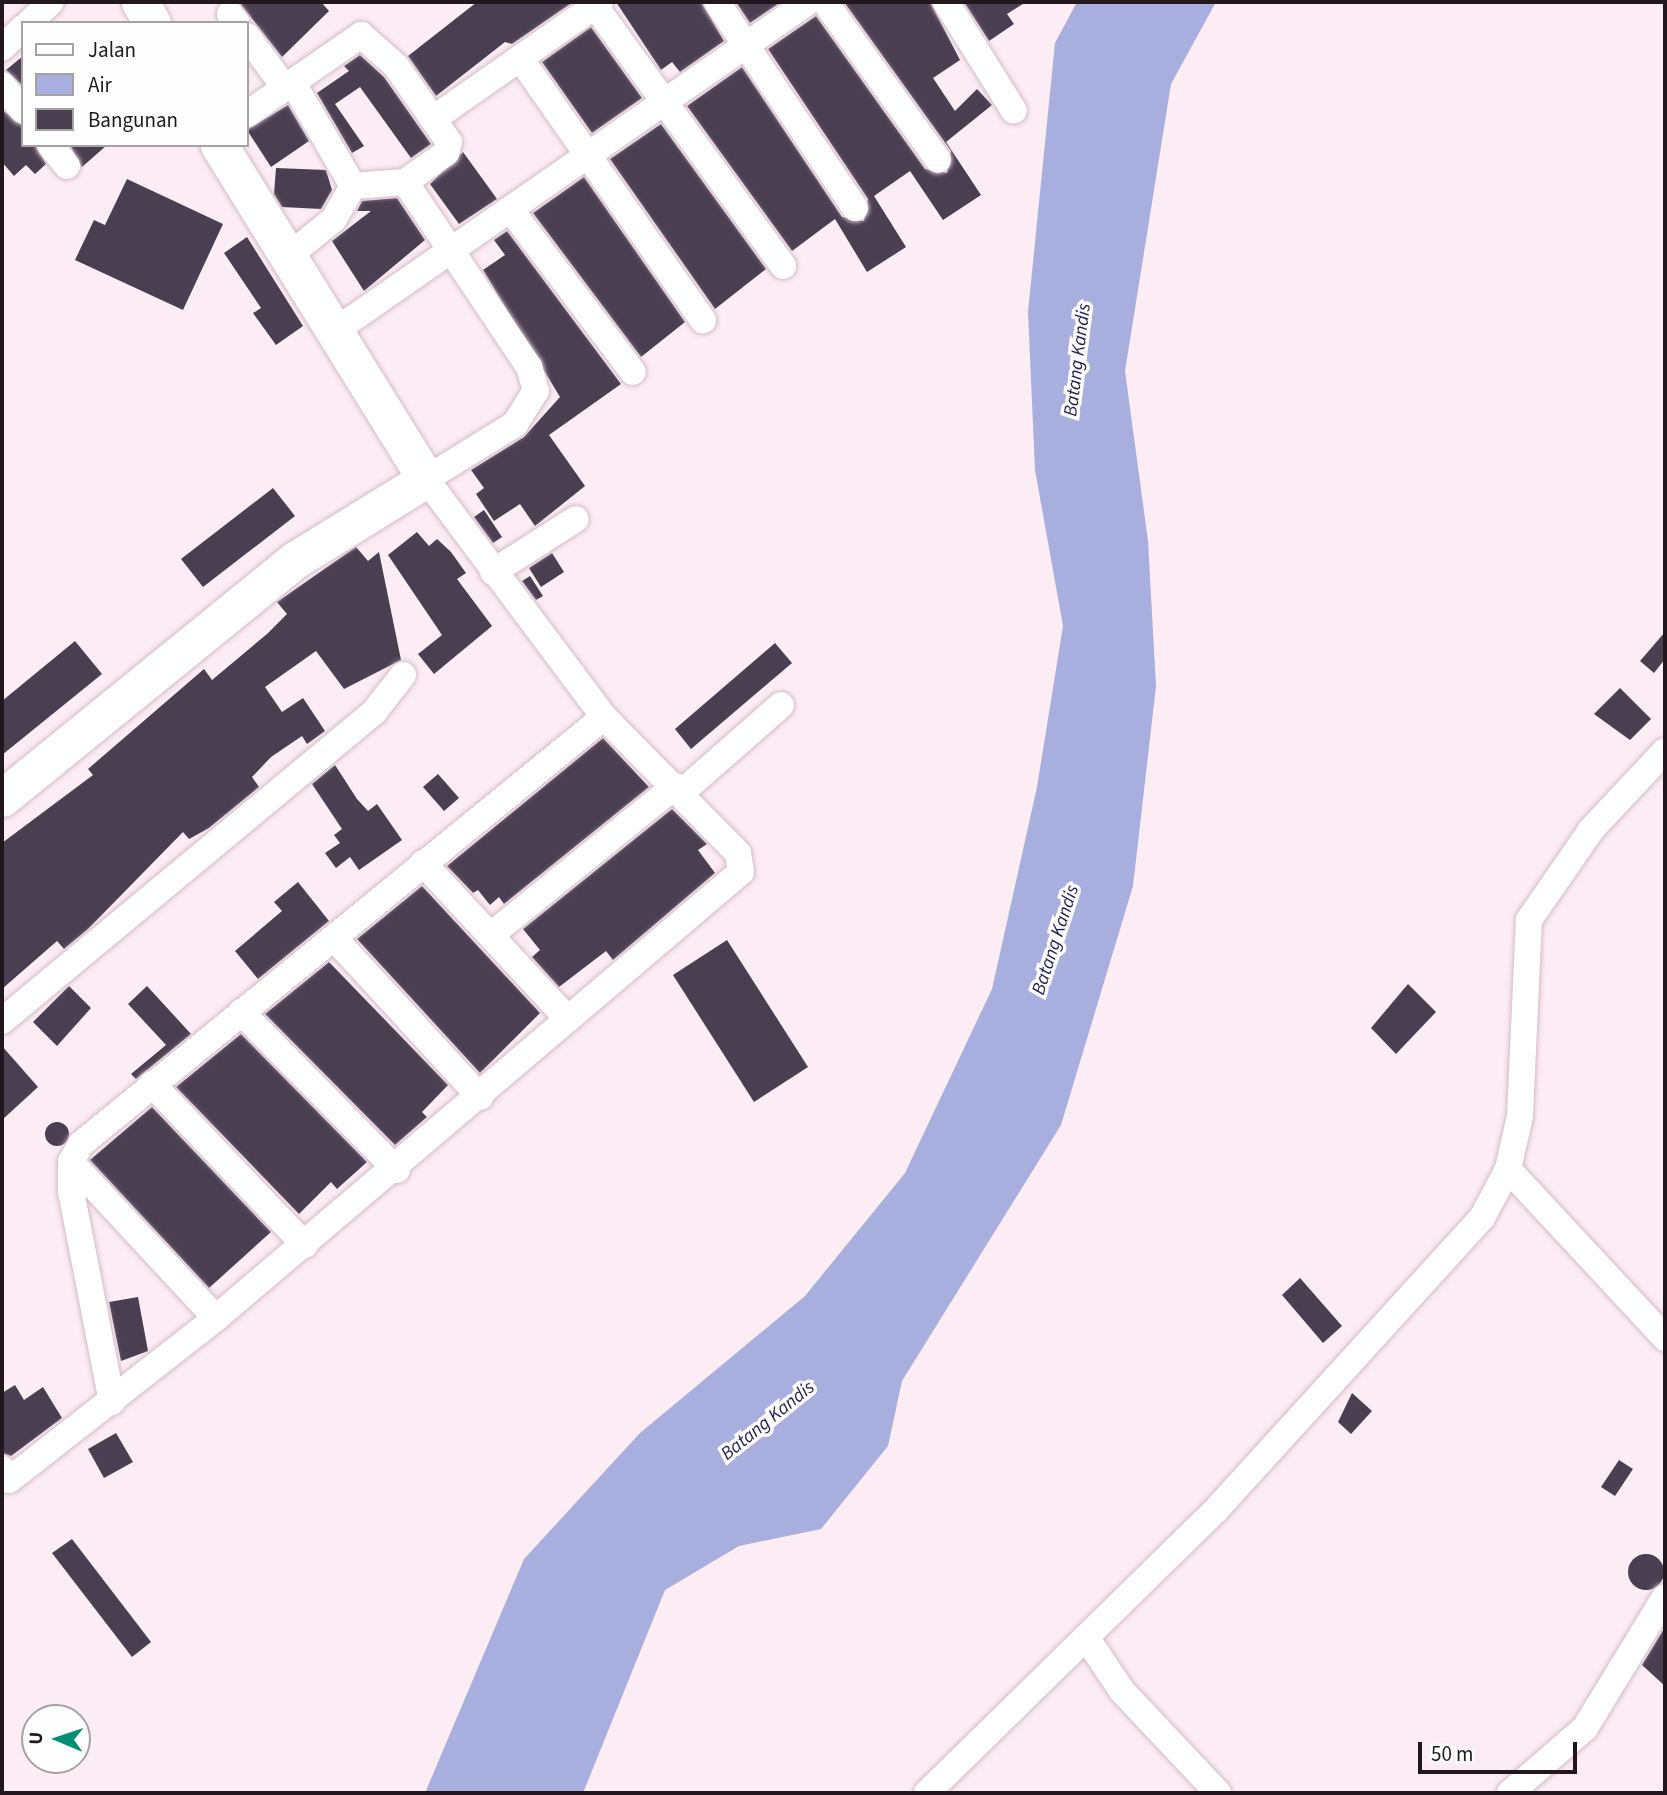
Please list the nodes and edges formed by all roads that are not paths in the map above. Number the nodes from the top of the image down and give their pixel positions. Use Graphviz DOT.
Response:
graph roads {
  1 [pos="51,2"];
  2 [pos="141,2"];
  3 [pos="717,2"];
  4 [pos="808,2"];
  5 [pos="825,2"];
  6 [pos="946,2"];
  7 [pos="598,4"];
  8 [pos="31,21"];
  9 [pos="151,21"];
  10 [pos="21,30"];
  11 [pos="248,37"];
  12 [pos="745,46"];
  13 [pos="2,48"];
  14 [pos="520,58"];
  15 [pos="2,85"];
  16 [pos="289,86"];
  17 [pos="664,98"];
  18 [pos="21,109"];
  19 [pos="1014,111"];
  20 [pos="248,113"];
  21 [pos="436,117"];
  22 [pos="52,147"];
  23 [pos="220,147"];
  24 [pos="587,153"];
  25 [pos="938,160"];
  26 [pos="67,166"];
  27 [pos="405,182"];
  28 [pos="353,186"];
  29 [pos="855,208"];
  30 [pos="510,209"];
  31 [pos="450,251"];
  32 [pos="286,258"];
  33 [pos="783,267"];
  34 [pos="703,320"];
  35 [pos="332,333"];
  36 [pos="633,372"];
  37 [pos="426,479"];
  38 [pos="576,519"];
  39 [pos="493,572"];
  40 [pos="403,675"];
  41 [pos="781,705"];
  42 [pos="604,717"];
  43 [pos="1665,751"];
  44 [pos="678,790"];
  45 [pos="2,797"];
  46 [pos="424,863"];
  47 [pos="491,935"];
  48 [pos="334,939"];
  49 [pos="241,1012"];
  50 [pos="568,1019"];
  51 [pos="2,1021"];
  52 [pos="152,1084"];
  53 [pos="481,1097"];
  54 [pos="71,1162"];
  55 [pos="1508,1169"];
  56 [pos="397,1170"];
  57 [pos="305,1245"];
  58 [pos="216,1318"];
  59 [pos="1665,1338"];
  60 [pos="112,1402"];
  61 [pos="4,1478"];
  62 [pos="1665,1598"];
  63 [pos="1086,1637"];
  64 [pos="927,1793"];
  65 [pos="1218,1793"];
  66 [pos="1510,1793"];
  1 -- 8 [label="street"];
  2 -- 9 [label="street"];
  3 -- 12 [label="street"];
  4 -- 12 [label="street"];
  5 -- 25 [label="street"];
  6 -- 19 [label="street"];
  7 -- 14 [label="street"];
  7 -- 17 [label="street"];
  10 -- 13 [label="street"];
  11 -- 16 [label="street"];
  12 -- 17 [label="street"];
  12 -- 29 [label="street"];
  14 -- 21 [label="street"];
  14 -- 24 [label="street"];
  15 -- 18 [label="street"];
  16 -- 20 [label="street"];
  16 -- 21 [label="street"];
  16 -- 28 [label="street"];
  17 -- 24 [label="street"];
  17 -- 33 [label="street"];
  21 -- 27 [label="street"];
  22 -- 26 [label="street"];
  23 -- 32 [label="street"];
  24 -- 30 [label="street"];
  24 -- 34 [label="street"];
  27 -- 28 [label="street"];
  27 -- 31 [label="street"];
  28 -- 32 [label="street"];
  30 -- 31 [label="street"];
  30 -- 36 [label="street"];
  31 -- 35 [label="street"];
  31 -- 37 [label="street"];
  32 -- 35 [label="street"];
  35 -- 37 [label="street"];
  37 -- 39 [label="street"];
  37 -- 45 [label="street"];
  38 -- 39 [label="street"];
  39 -- 42 [label="street"];
  40 -- 51 [label="street"];
  41 -- 44 [label="street"];
  42 -- 44 [label="street"];
  42 -- 46 [label="street"];
  43 -- 55 [label="street"];
  44 -- 47 [label="street"];
  44 -- 50 [label="street"];
  46 -- 47 [label="street"];
  46 -- 48 [label="street"];
  47 -- 50 [label="street"];
  48 -- 49 [label="street"];
  48 -- 53 [label="street"];
  49 -- 52 [label="street"];
  49 -- 56 [label="street"];
  50 -- 53 [label="street"];
  52 -- 54 [label="street"];
  52 -- 57 [label="street"];
  53 -- 56 [label="street"];
  54 -- 58 [label="street"];
  54 -- 60 [label="street"];
  55 -- 59 [label="street"];
  55 -- 63 [label="street"];
  56 -- 57 [label="street"];
  57 -- 58 [label="street"];
  58 -- 60 [label="street"];
  60 -- 61 [label="street"];
  62 -- 66 [label="street"];
  63 -- 64 [label="street"];
  63 -- 65 [label="street"];
}
